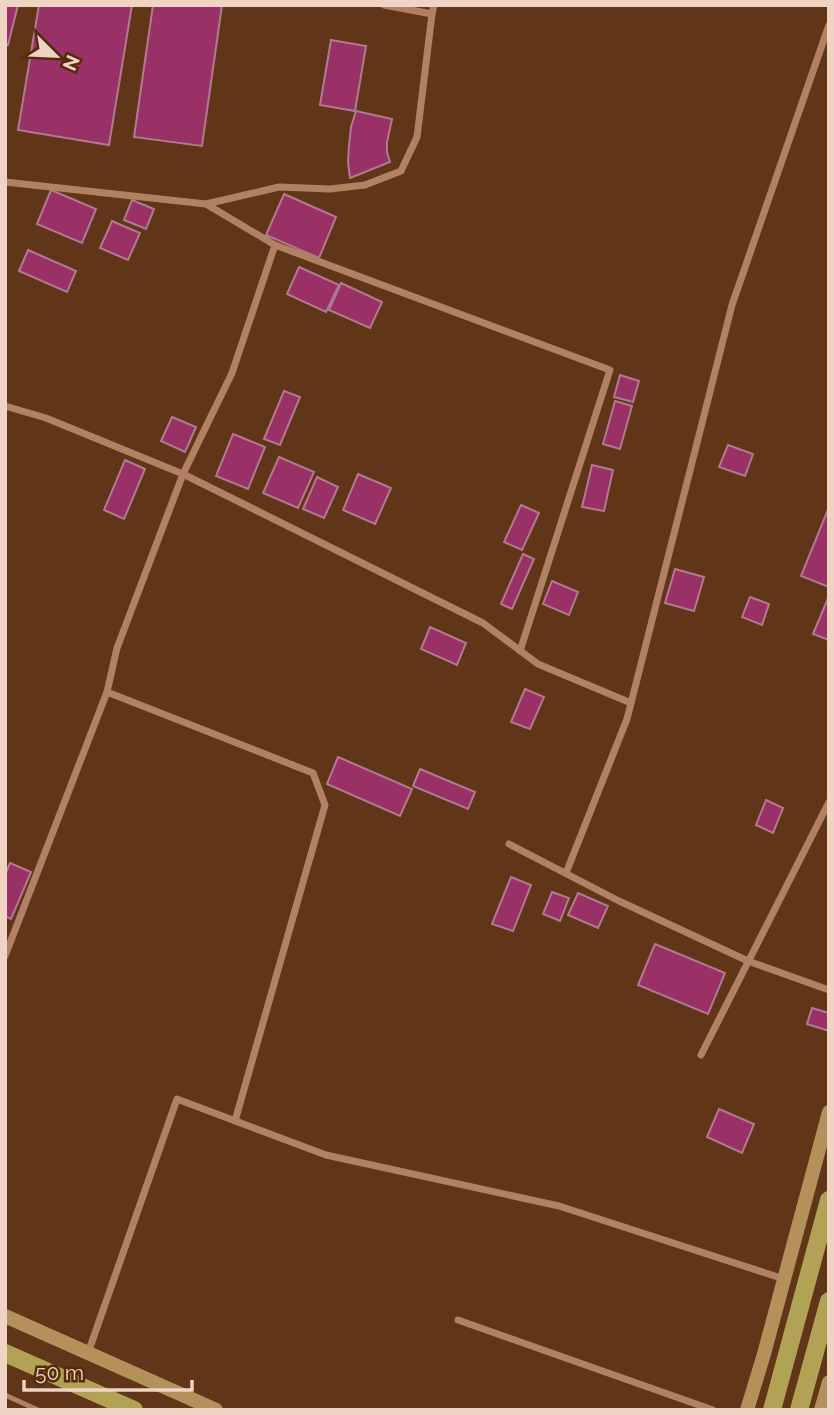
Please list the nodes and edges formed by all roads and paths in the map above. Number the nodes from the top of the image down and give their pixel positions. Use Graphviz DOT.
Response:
graph roads {
  1 [pos="384,5"];
  2 [pos="433,9"];
  3 [pos="829,25"];
  4 [pos="5,183"];
  5 [pos="206,204"];
  6 [pos="275,245"];
  7 [pos="5,406"];
  8 [pos="183,474"];
  9 [pos="520,650"];
  10 [pos="107,692"];
  11 [pos="631,703"];
  12 [pos="829,802"];
  13 [pos="509,844"];
  14 [pos="566,873"];
  15 [pos="5,956"];
  16 [pos="748,961"];
  17 [pos="829,990"];
  18 [pos="701,1055"];
  19 [pos="829,1112"];
  20 [pos="235,1121"];
  21 [pos="829,1200"];
  22 [pos="784,1279"];
  23 [pos="829,1301"];
  24 [pos="5,1316"];
  25 [pos="458,1320"];
  26 [pos="5,1353"];
  27 [pos="88,1353"];
  28 [pos="829,1382"];
  29 [pos="5,1395"];
  30 [pos="38,1410"];
  31 [pos="134,1410"];
  32 [pos="216,1410"];
  33 [pos="713,1410"];
  34 [pos="747,1410"];
  35 [pos="772,1410"];
  36 [pos="799,1410"];
  37 [pos="821,1410"];
  1 -- 2 [label="street"];
  2 -- 5 [label="street"];
  3 -- 11 [label="street"];
  4 -- 5 [label="street"];
  5 -- 6 [label="street"];
  6 -- 8 [label="street"];
  6 -- 9 [label="street"];
  7 -- 8 [label="street"];
  8 -- 9 [label="street"];
  8 -- 10 [label="street"];
  9 -- 11 [label="street"];
  10 -- 15 [label="street"];
  10 -- 20 [label="street"];
  11 -- 14 [label="street"];
  12 -- 16 [label="street"];
  13 -- 14 [label="street"];
  14 -- 16 [label="street"];
  16 -- 17 [label="street"];
  16 -- 18 [label="street"];
  19 -- 22 [label="street"];
  20 -- 22 [label="street"];
  20 -- 27 [label="street"];
  21 -- 35 [label="main road"];
  22 -- 34 [label="street"];
  23 -- 36 [label="main road"];
  24 -- 27 [label="street"];
  25 -- 33 [label="street"];
  26 -- 31 [label="main road"];
  27 -- 32 [label="street"];
  28 -- 37 [label="street"];
  29 -- 30 [label="lane"];
}
